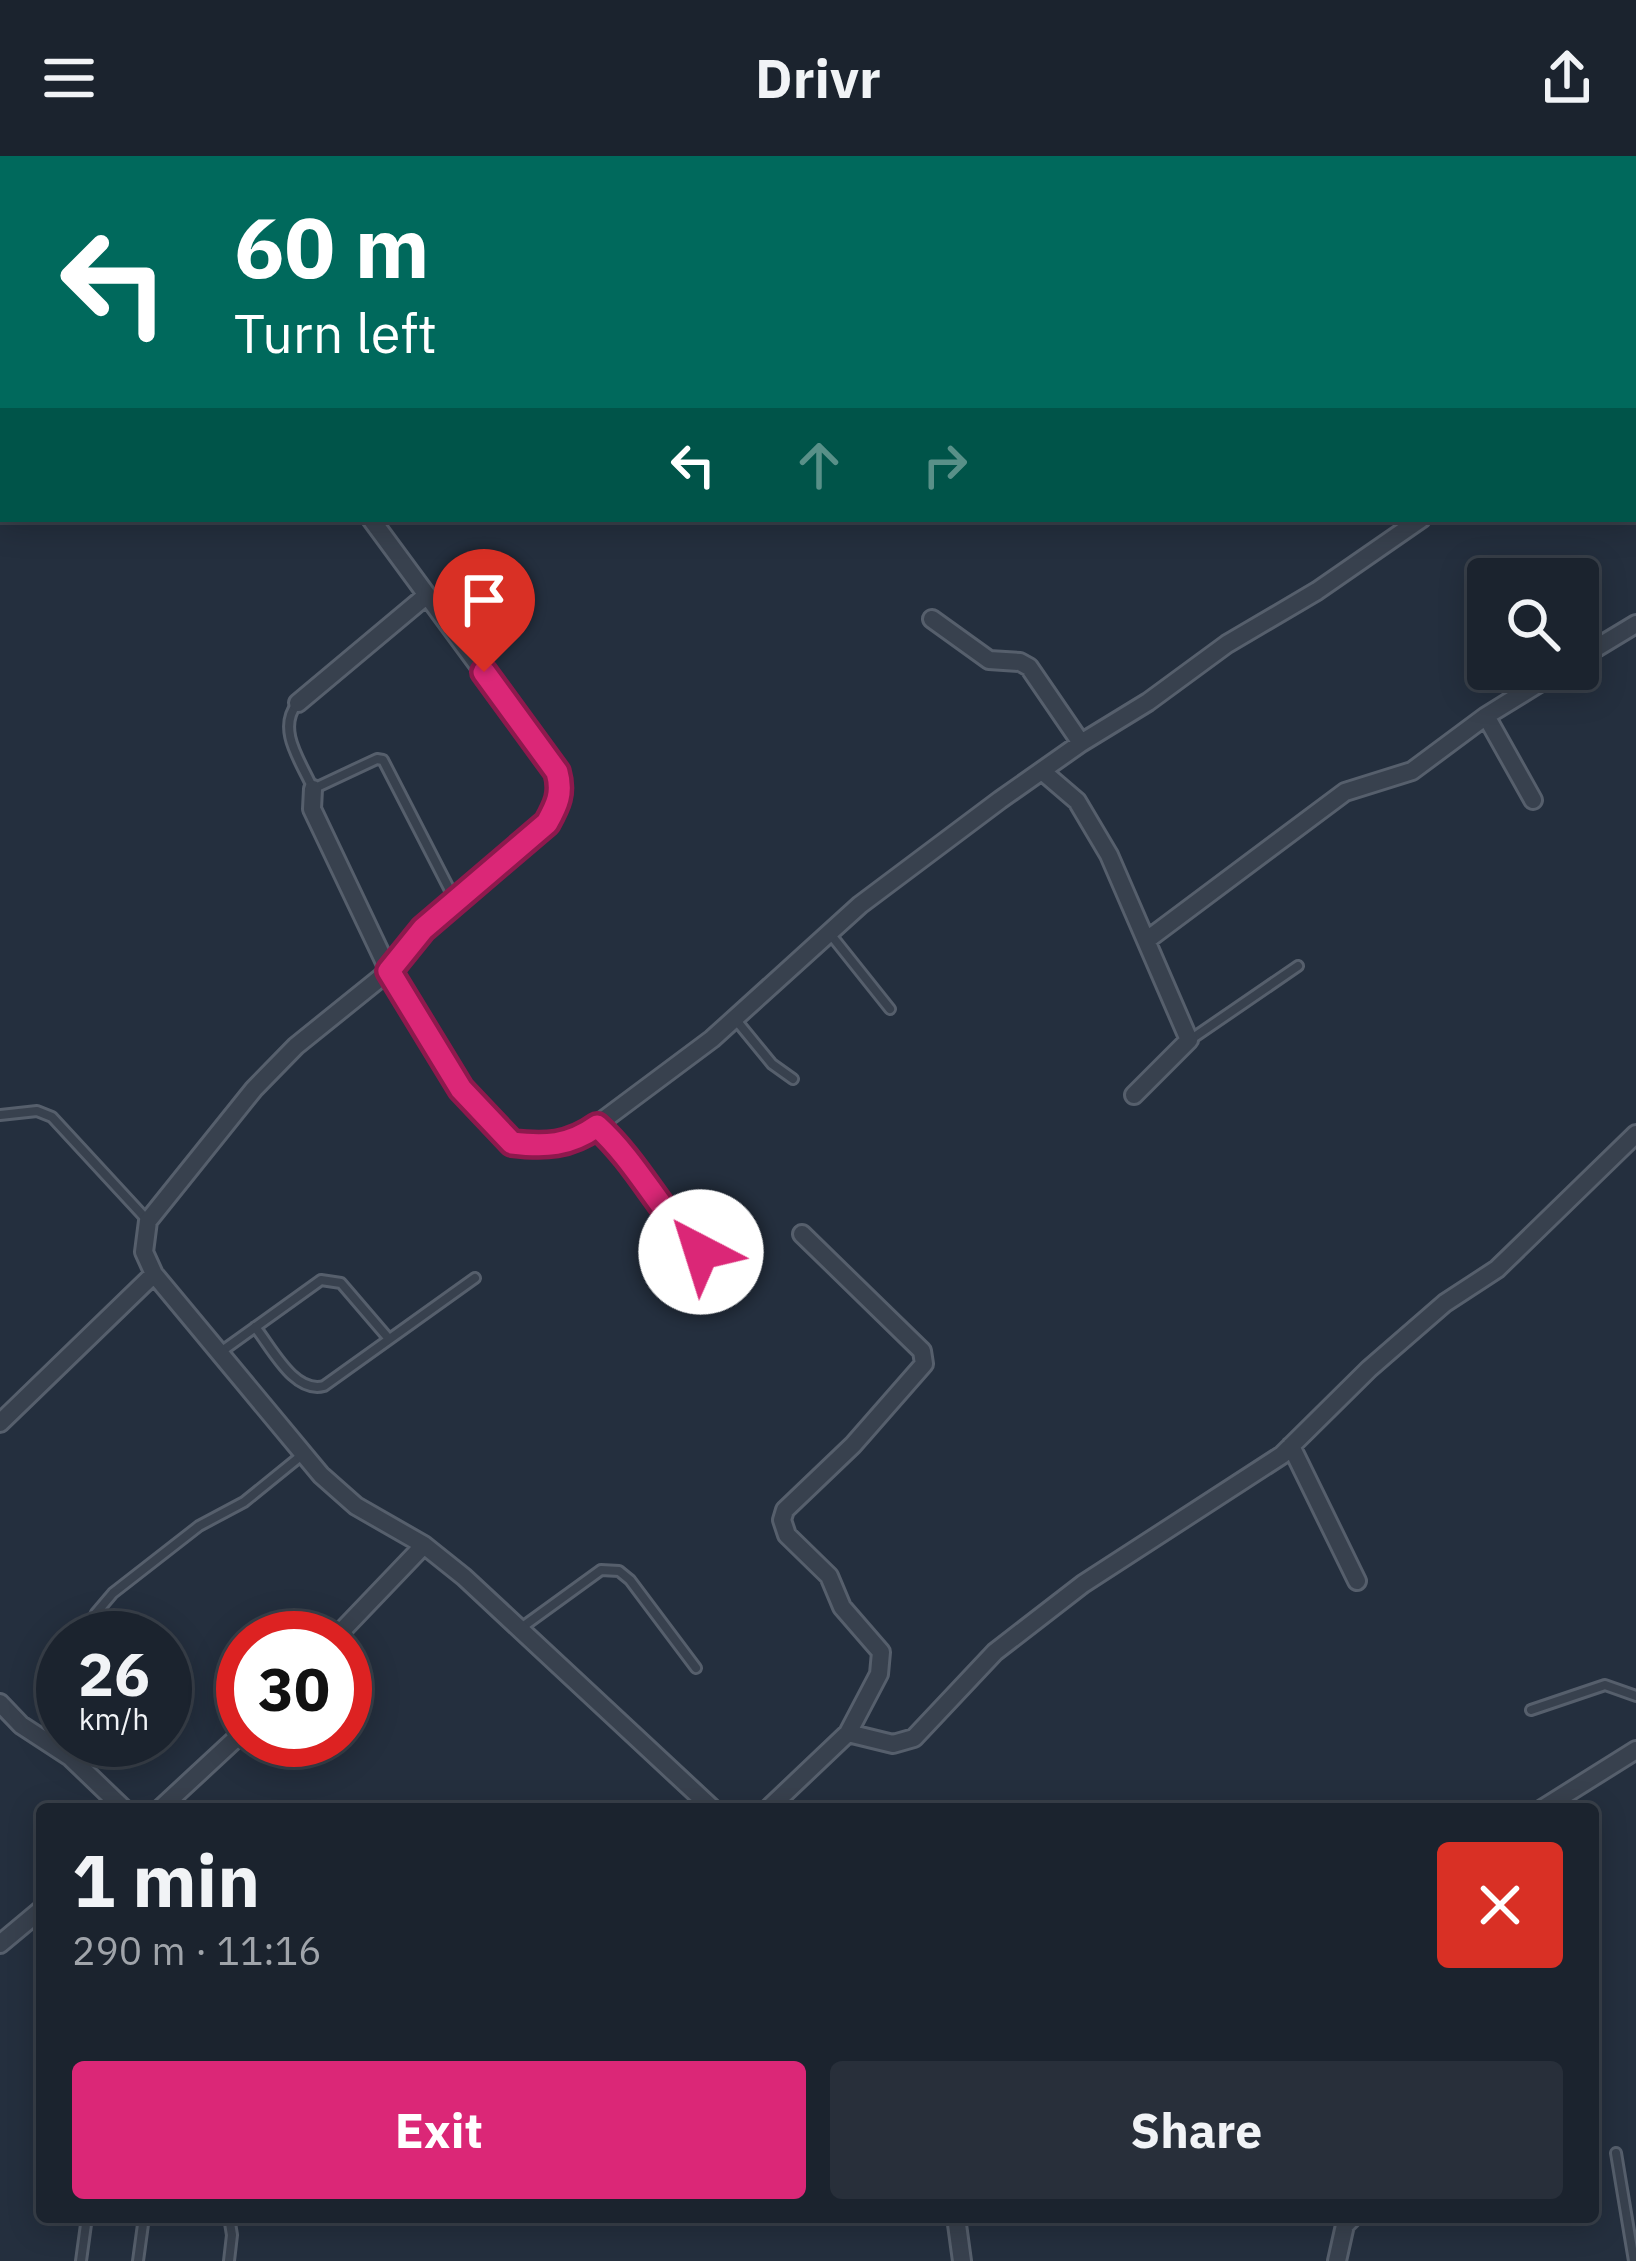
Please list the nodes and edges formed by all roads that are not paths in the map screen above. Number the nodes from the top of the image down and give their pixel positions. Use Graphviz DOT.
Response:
graph roads {
  1 [pos="373,522"];
  2 [pos="1417,522"];
  3 [pos="427,596"];
  4 [pos="932,619"];
  5 [pos="1636,624"];
  6 [pos="1599,646"];
  7 [pos="1528,690"];
  8 [pos="298,703"];
  9 [pos="1486,716"];
  10 [pos="1081,742"];
  11 [pos="1042,771"];
  12 [pos="314,789"];
  13 [pos="1533,800"];
  14 [pos="455,899"];
  15 [pos="830,934"];
  16 [pos="1147,940"];
  17 [pos="1298,966"];
  18 [pos="389,971"];
  19 [pos="890,1009"];
  20 [pos="735,1019"];
  21 [pos="1189,1040"];
  22 [pos="794,1079"];
  23 [pos="1134,1095"];
  24 [pos="0,1115"];
  25 [pos="597,1126"];
  26 [pos="1636,1134"];
  27 [pos="148,1221"];
  28 [pos="802,1234"];
  29 [pos="154,1274"];
  30 [pos="475,1278"];
  31 [pos="734,1283"];
  32 [pos="255,1327"];
  33 [pos="388,1340"];
  34 [pos="221,1352"];
  35 [pos="0,1423"];
  36 [pos="1291,1446"];
  37 [pos="303,1454"];
  38 [pos="424,1545"];
  39 [pos="1357,1581"];
  40 [pos="98,1611"];
  41 [pos="360,1611"];
  42 [pos="520,1629"];
  43 [pos="697,1668"];
  44 [pos="1636,1696"];
  45 [pos="0,1703"];
  46 [pos="1531,1710"];
  47 [pos="848,1733"];
  48 [pos="1636,1750"];
  49 [pos="216,1757"];
  50 [pos="118,1803"];
  51 [pos="166,1803"];
  52 [pos="707,1803"];
  53 [pos="774,1803"];
  54 [pos="1552,1803"];
  55 [pos="36,1915"];
  56 [pos="0,1944"];
  57 [pos="1616,2153"];
  58 [pos="86,2223"];
  59 [pos="143,2223"];
  60 [pos="230,2223"];
  61 [pos="957,2223"];
  62 [pos="1347,2223"];
  63 [pos="81,2261"];
  64 [pos="138,2261"];
  65 [pos="229,2261"];
  66 [pos="962,2261"];
  67 [pos="1337,2261"];
  68 [pos="1634,2261"];
  1 -- 3 [label="street"];
  2 -- 10 [label="street"];
  3 -- 8 [label="street"];
  3 -- 14 [label="street"];
  4 -- 10 [label="street"];
  5 -- 6 [label="street"];
  7 -- 9 [label="street"];
  8 -- 12 [label="lane"];
  9 -- 13 [label="street"];
  9 -- 16 [label="street"];
  10 -- 11 [label="street"];
  11 -- 15 [label="street"];
  11 -- 16 [label="street"];
  12 -- 14 [label="lane"];
  12 -- 18 [label="street"];
  14 -- 18 [label="street"];
  15 -- 19 [label="lane"];
  15 -- 20 [label="street"];
  16 -- 21 [label="street"];
  17 -- 21 [label="lane"];
  18 -- 25 [label="street"];
  18 -- 27 [label="street"];
  20 -- 22 [label="lane"];
  20 -- 25 [label="street"];
  21 -- 23 [label="street"];
  24 -- 27 [label="lane"];
  25 -- 31 [label="street"];
  26 -- 36 [label="street"];
  27 -- 29 [label="street"];
  28 -- 47 [label="street"];
  29 -- 34 [label="street"];
  29 -- 35 [label="street"];
  30 -- 33 [label="lane"];
  32 -- 33 [label="lane"];
  32 -- 33 [label="lane"];
  32 -- 34 [label="lane"];
  34 -- 37 [label="street"];
  36 -- 39 [label="street"];
  36 -- 47 [label="street"];
  37 -- 38 [label="street"];
  37 -- 40 [label="lane"];
  38 -- 41 [label="street"];
  38 -- 42 [label="street"];
  42 -- 43 [label="lane"];
  42 -- 52 [label="street"];
  44 -- 46 [label="lane"];
  45 -- 50 [label="street"];
  47 -- 53 [label="street"];
  48 -- 54 [label="street"];
  49 -- 51 [label="street"];
  55 -- 56 [label="street"];
  57 -- 68 [label="lane"];
  58 -- 63 [label="lane"];
  59 -- 64 [label="lane"];
  60 -- 65 [label="lane"];
  61 -- 66 [label="street"];
  62 -- 67 [label="street"];
}
